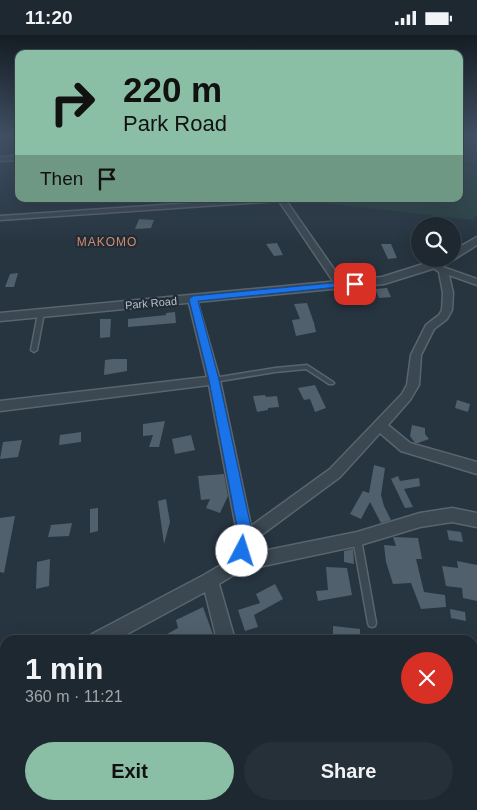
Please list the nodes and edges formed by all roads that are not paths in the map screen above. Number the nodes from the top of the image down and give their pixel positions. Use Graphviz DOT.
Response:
graph roads {
  1 [pos="168,202"];
  2 [pos="283,202"];
  3 [pos="0,218"];
  4 [pos="477,240"];
  5 [pos="461,250"];
  6 [pos="439,269"];
  7 [pos="477,282"];
  8 [pos="340,285"];
  9 [pos="193,299"];
  10 [pos="41,313"];
  11 [pos="0,317"];
  12 [pos="34,349"];
  13 [pos="214,380"];
  14 [pos="331,383"];
  15 [pos="0,406"];
  16 [pos="379,425"];
  17 [pos="477,468"];
  18 [pos="477,520"];
  19 [pos="246,537"];
  20 [pos="357,539"];
  21 [pos="237,564"];
  22 [pos="210,581"];
  23 [pos="372,623"];
  24 [pos="107,635"];
  25 [pos="225,635"];
  1 -- 3 [label="street"];
  2 -- 8 [label="street"];
  4 -- 5 [label="street"];
  6 -- 7 [label="street"];
  6 -- 8 [label="street, Park Road"];
  6 -- 16 [label="street"];
  8 -- 9 [label="street, Park Road"];
  9 -- 10 [label="street, Park Road"];
  9 -- 13 [label="street"];
  10 -- 11 [label="street, Park Road"];
  10 -- 12 [label="lane"];
  13 -- 14 [label="lane"];
  13 -- 15 [label="street"];
  13 -- 19 [label="street"];
  16 -- 17 [label="street"];
  16 -- 19 [label="street"];
  18 -- 20 [label="street"];
  19 -- 21 [label="street"];
  20 -- 21 [label="street"];
  20 -- 23 [label="lane"];
  21 -- 22 [label="street"];
  22 -- 24 [label="street"];
  22 -- 25 [label="street"];
}
